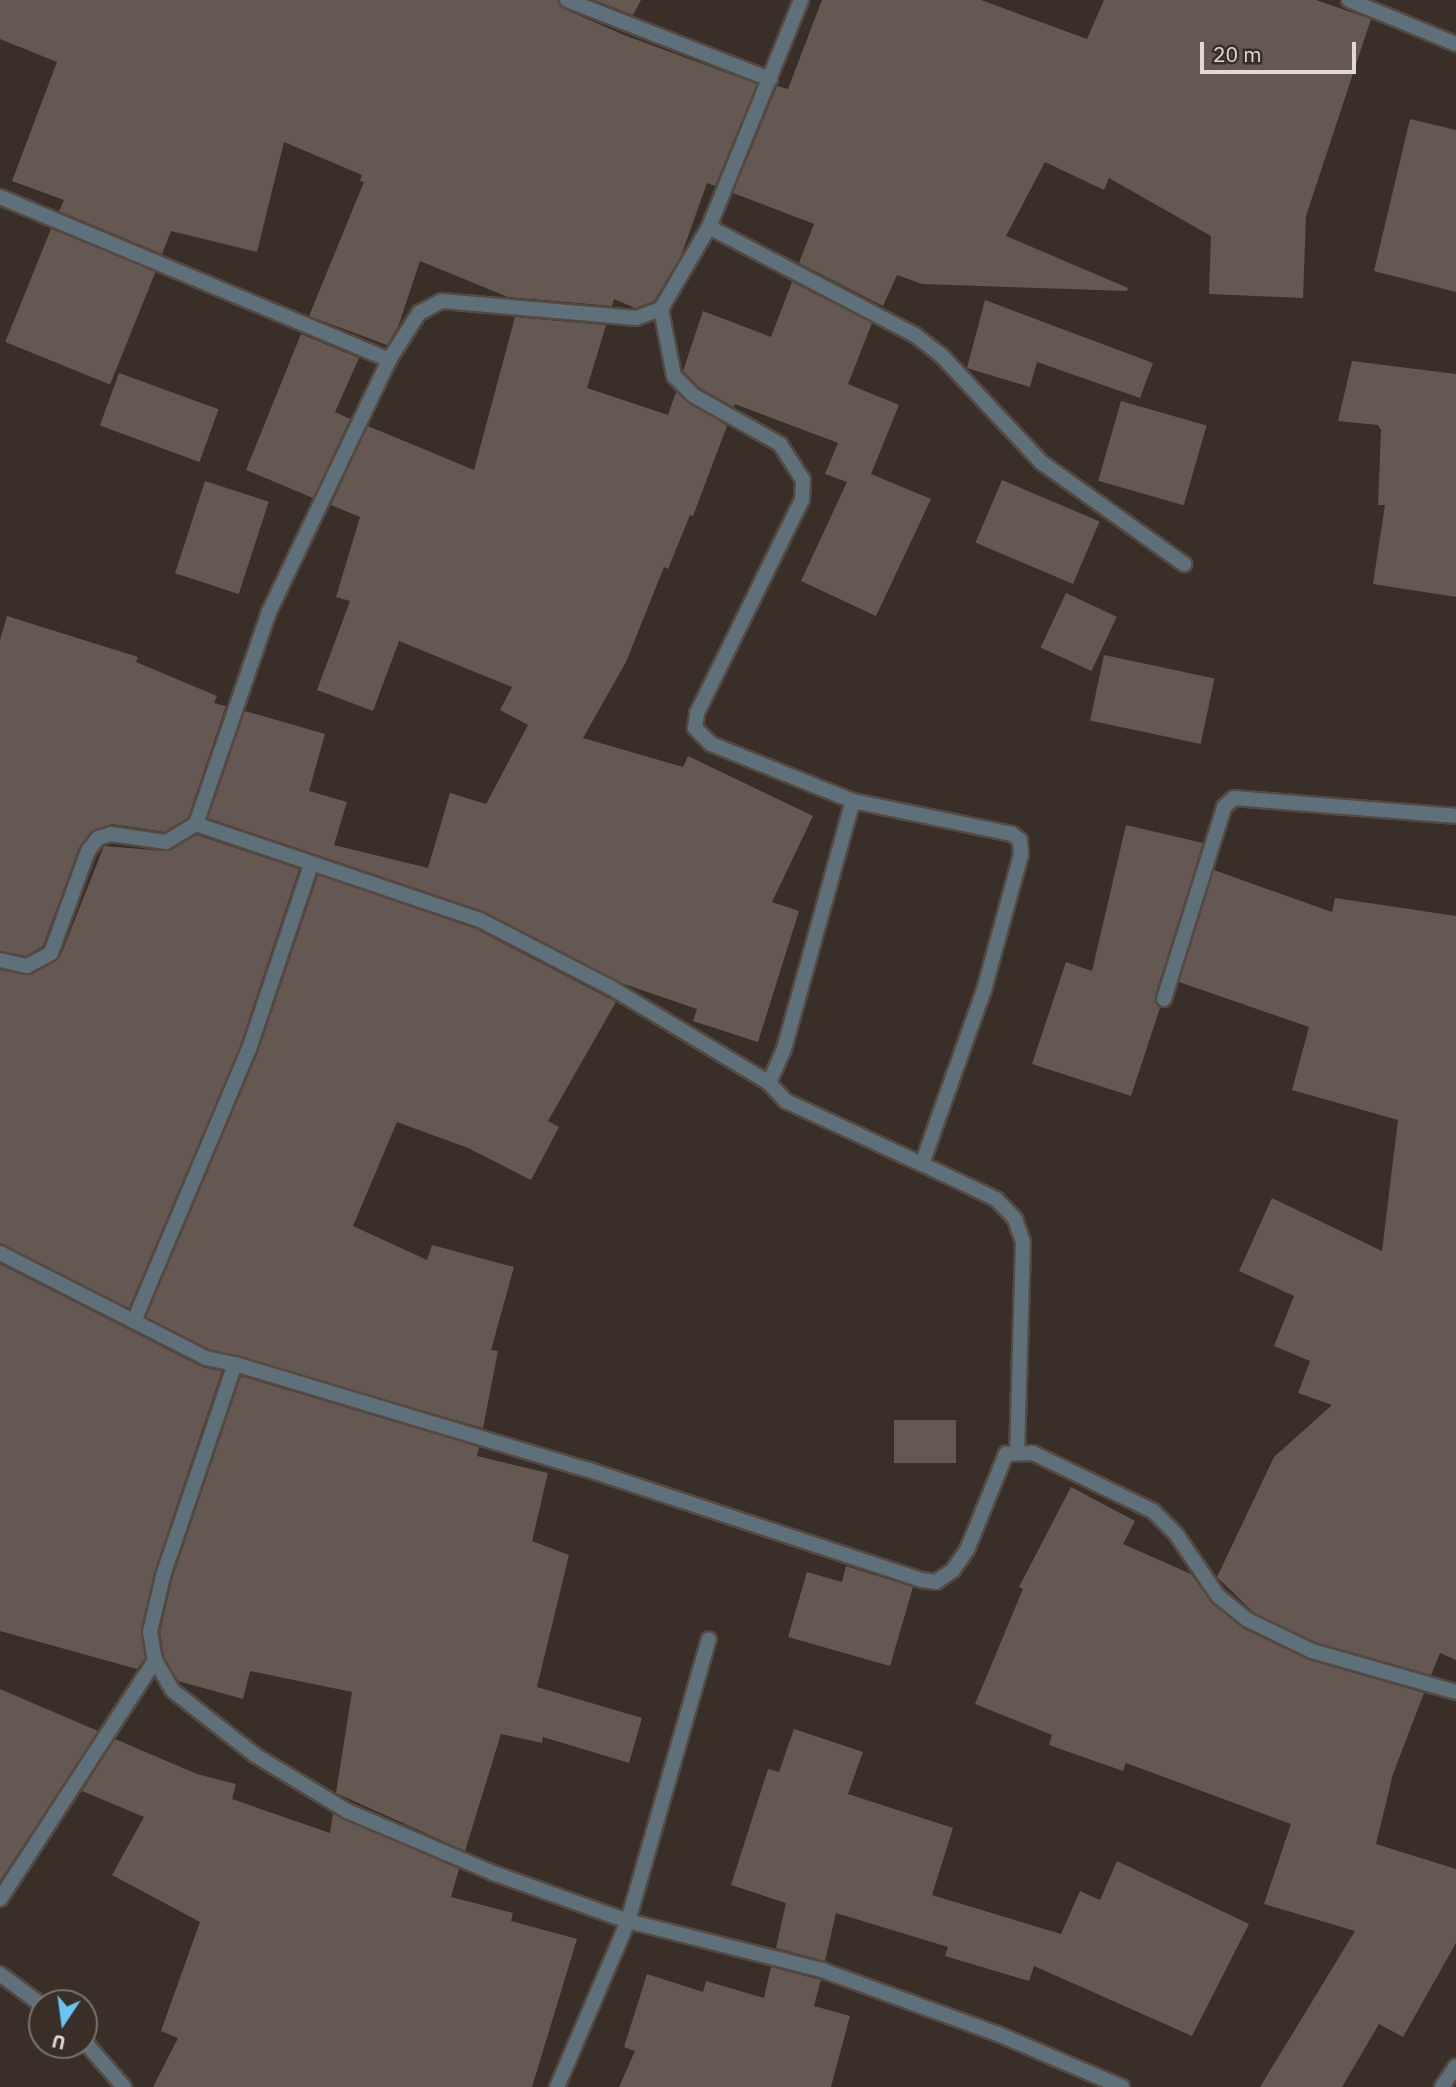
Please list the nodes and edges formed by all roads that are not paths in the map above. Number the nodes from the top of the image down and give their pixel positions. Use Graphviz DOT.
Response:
graph roads {
  1 [pos="567,0"];
  2 [pos="801,0"];
  3 [pos="1349,0"];
  4 [pos="1456,44"];
  5 [pos="770,79"];
  6 [pos="0,197"];
  7 [pos="709,227"];
  8 [pos="661,309"];
  9 [pos="389,360"];
  10 [pos="1184,564"];
  11 [pos="853,801"];
  12 [pos="1456,816"];
  13 [pos="196,824"];
  14 [pos="311,864"];
  15 [pos="0,960"];
  16 [pos="1164,999"];
  17 [pos="769,1083"];
  18 [pos="922,1164"];
  19 [pos="0,1253"];
  20 [pos="134,1321"];
  21 [pos="235,1364"];
  22 [pos="1017,1452"];
  23 [pos="709,1639"];
  24 [pos="155,1660"];
  25 [pos="1456,1692"];
  26 [pos="0,1899"];
  27 [pos="628,1921"];
  28 [pos="0,1974"];
  29 [pos="28,1995"];
  30 [pos="98,2056"];
  31 [pos="1456,2066"];
  32 [pos="124,2087"];
  33 [pos="557,2087"];
  34 [pos="1122,2087"];
  35 [pos="1442,2087"];
  1 -- 5 [label="street"];
  2 -- 5 [label="street"];
  3 -- 4 [label="street"];
  5 -- 7 [label="street"];
  6 -- 9 [label="street"];
  7 -- 8 [label="street"];
  7 -- 10 [label="street"];
  8 -- 9 [label="street"];
  8 -- 11 [label="street"];
  9 -- 13 [label="street"];
  11 -- 17 [label="street"];
  11 -- 18 [label="street"];
  12 -- 16 [label="street"];
  13 -- 14 [label="street"];
  13 -- 15 [label="street"];
  14 -- 17 [label="street"];
  14 -- 20 [label="street"];
  17 -- 18 [label="street"];
  18 -- 22 [label="street"];
  19 -- 20 [label="street"];
  20 -- 21 [label="street"];
  21 -- 22 [label="street"];
  21 -- 24 [label="street"];
  22 -- 25 [label="street"];
  23 -- 27 [label="street"];
  24 -- 26 [label="street"];
  24 -- 27 [label="street"];
  27 -- 33 [label="street"];
  27 -- 34 [label="street"];
  28 -- 29 [label="street"];
  30 -- 32 [label="street"];
  31 -- 35 [label="street"];
}
